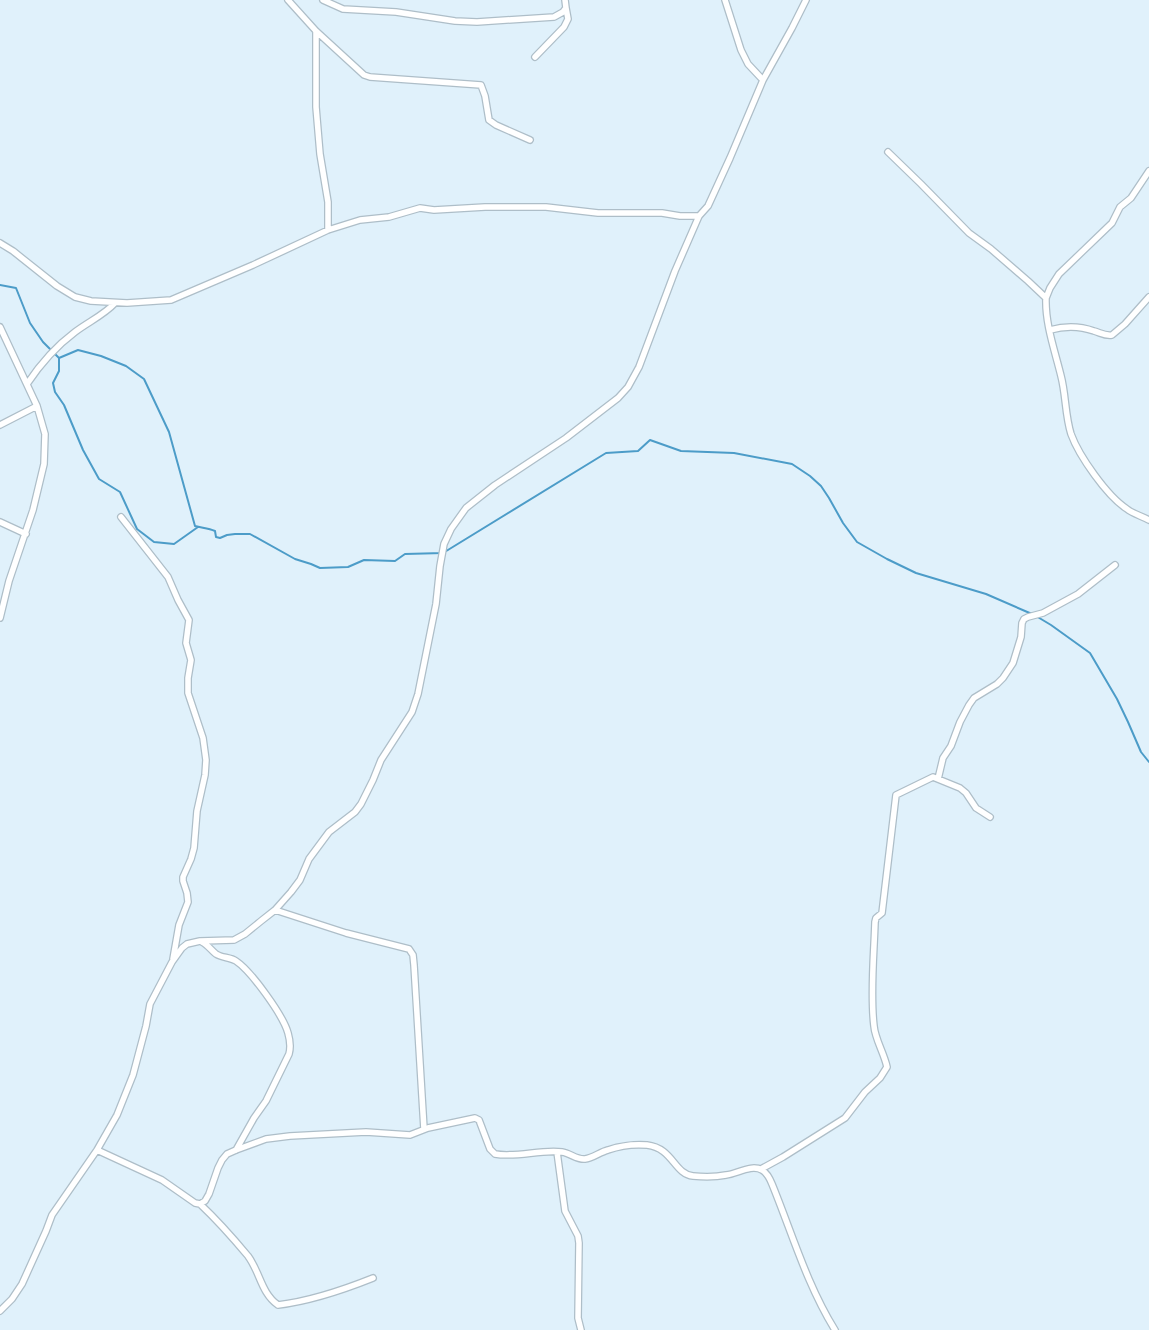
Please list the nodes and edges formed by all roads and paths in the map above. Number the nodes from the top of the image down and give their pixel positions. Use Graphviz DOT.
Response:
graph roads {
  1 [pos="288,0"];
  2 [pos="323,0"];
  3 [pos="565,0"];
  4 [pos="725,0"];
  5 [pos="806,0"];
  6 [pos="566,8"];
  7 [pos="316,31"];
  8 [pos="535,57"];
  9 [pos="763,80"];
  10 [pos="530,140"];
  11 [pos="888,152"];
  12 [pos="1149,171"];
  13 [pos="699,216"];
  14 [pos="328,230"];
  15 [pos="0,243"];
  16 [pos="1149,297"];
  17 [pos="1046,298"];
  18 [pos="115,303"];
  19 [pos="0,327"];
  20 [pos="1050,330"];
  21 [pos="27,384"];
  22 [pos="37,406"];
  23 [pos="0,425"];
  24 [pos="121,517"];
  25 [pos="1149,520"];
  26 [pos="0,522"];
  27 [pos="26,534"];
  28 [pos="1115,565"];
  29 [pos="0,618"];
  30 [pos="938,779"];
  31 [pos="990,817"];
  32 [pos="275,910"];
  33 [pos="200,942"];
  34 [pos="172,962"];
  35 [pos="424,1129"];
  36 [pos="96,1150"];
  37 [pos="236,1150"];
  38 [pos="557,1152"];
  39 [pos="761,1169"];
  40 [pos="200,1204"];
  41 [pos="373,1278"];
  42 [pos="0,1311"];
  43 [pos="581,1330"];
  44 [pos="835,1330"];
  1 -- 7 [label="street"];
  2 -- 6 [label="street"];
  3 -- 6 [label="street"];
  4 -- 9 [label="street"];
  5 -- 9 [label="street"];
  6 -- 8 [label="street"];
  7 -- 10 [label="street"];
  7 -- 14 [label="street"];
  9 -- 13 [label="street"];
  11 -- 17 [label="street"];
  12 -- 17 [label="street"];
  13 -- 14 [label="street"];
  13 -- 32 [label="street"];
  14 -- 18 [label="street"];
  15 -- 18 [label="street"];
  16 -- 20 [label="street"];
  17 -- 20 [label="street"];
  18 -- 21 [label="street"];
  19 -- 21 [label="street"];
  20 -- 25 [label="street"];
  21 -- 22 [label="street"];
  22 -- 23 [label="street"];
  22 -- 27 [label="street"];
  24 -- 34 [label="street"];
  26 -- 27 [label="street"];
  27 -- 29 [label="street"];
  28 -- 30 [label="street"];
  30 -- 31 [label="street"];
  30 -- 39 [label="street"];
  32 -- 33 [label="street"];
  32 -- 35 [label="street"];
  33 -- 34 [label="street"];
  33 -- 37 [label="street"];
  34 -- 36 [label="street"];
  35 -- 37 [label="street"];
  35 -- 38 [label="street"];
  36 -- 40 [label="street"];
  36 -- 42 [label="street"];
  37 -- 40 [label="street"];
  38 -- 39 [label="street"];
  38 -- 43 [label="street"];
  39 -- 44 [label="street"];
  40 -- 41 [label="street"];
}
